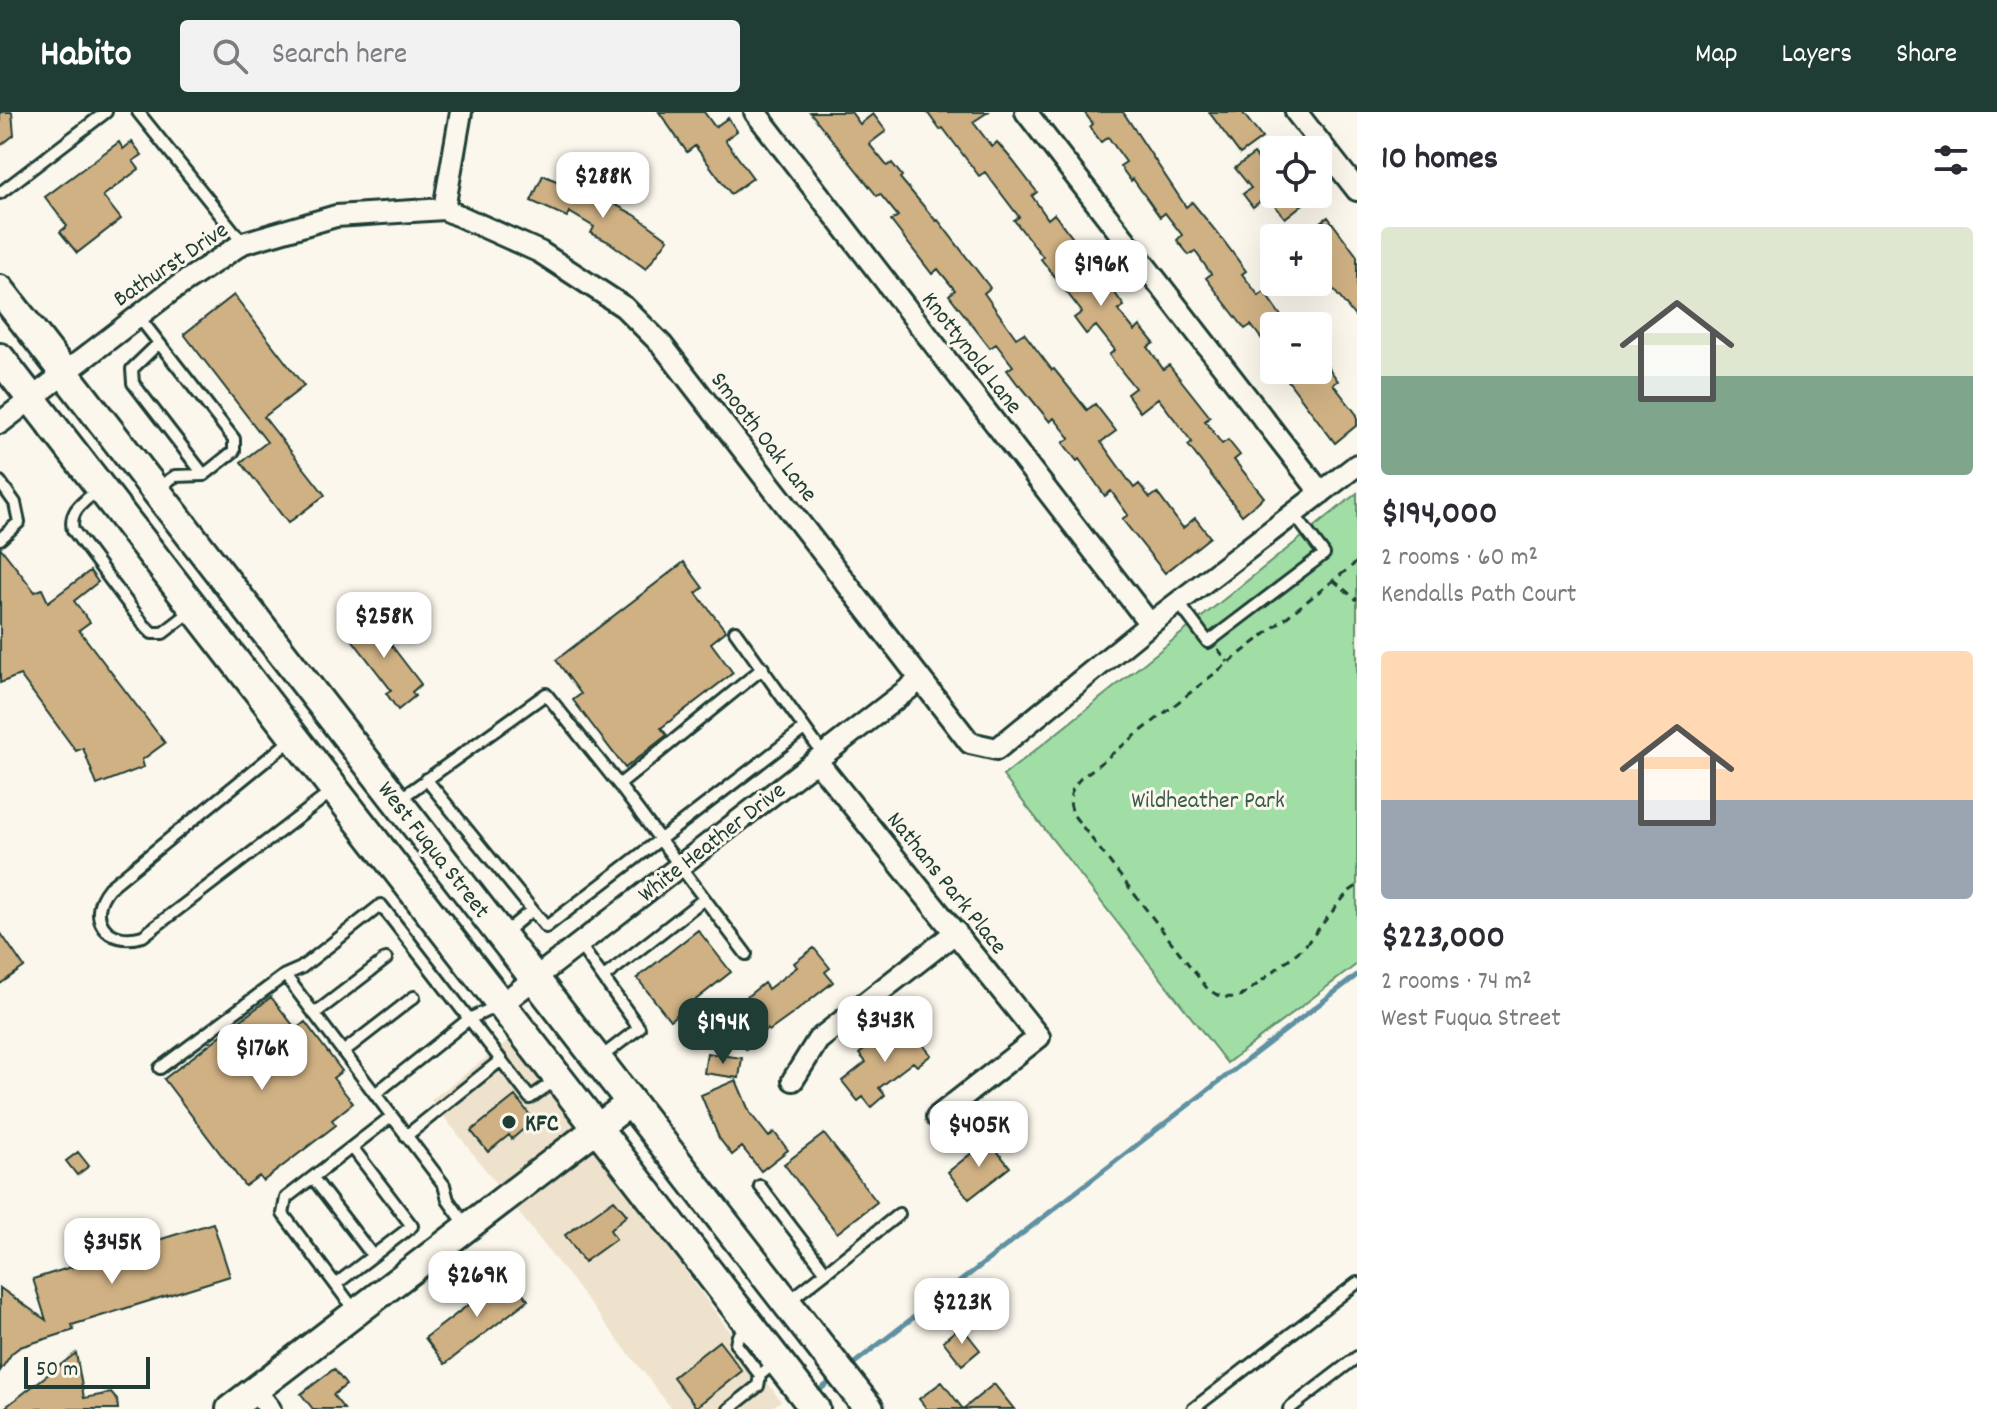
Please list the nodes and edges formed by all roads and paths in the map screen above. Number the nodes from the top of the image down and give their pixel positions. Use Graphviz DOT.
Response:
graph roads {
  1 [pos="106,112"];
  2 [pos="138,112"];
  3 [pos="461,112"];
  4 [pos="755,112"];
  5 [pos="1026,112"];
  6 [pos="1296,112"];
  7 [pos="1357,190"];
  8 [pos="0,193"];
  9 [pos="444,209"];
  10 [pos="243,243"];
  11 [pos="0,290"];
  12 [pos="138,316"];
  13 [pos="159,343"];
  14 [pos="0,358"];
  15 [pos="63,373"];
  16 [pos="32,399"];
  17 [pos="0,423"];
  18 [pos="1357,465"];
  19 [pos="204,475"];
  20 [pos="0,482"];
  21 [pos="101,488"];
  22 [pos="155,491"];
  23 [pos="1321,493"];
  24 [pos="1294,514"];
  25 [pos="0,539"];
  26 [pos="1357,562"];
  27 [pos="1333,580"];
  28 [pos="226,582"];
  29 [pos="1357,600"];
  30 [pos="1178,602"];
  31 [pos="194,609"];
  32 [pos="1150,624"];
  33 [pos="735,631"];
  34 [pos="763,668"];
  35 [pos="920,680"];
  36 [pos="804,729"];
  37 [pos="295,737"];
  38 [pos="819,757"];
  39 [pos="426,779"];
  40 [pos="619,785"];
  41 [pos="336,789"];
  42 [pos="397,801"];
  43 [pos="365,826"];
  44 [pos="660,839"];
  45 [pos="679,866"];
  46 [pos="1357,886"];
  47 [pos="704,899"];
  48 [pos="532,910"];
  49 [pos="956,932"];
  50 [pos="502,935"];
  51 [pos="579,944"];
  52 [pos="746,954"];
  53 [pos="386,959"];
  54 [pos="285,975"];
  55 [pos="604,977"];
  56 [pos="535,978"];
  57 [pos="414,997"];
  58 [pos="503,1003"];
  59 [pos="314,1014"];
  60 [pos="469,1019"];
  61 [pos="343,1052"];
  62 [pos="598,1059"];
  63 [pos="501,1060"];
  64 [pos="160,1068"];
  65 [pos="558,1078"];
  66 [pos="793,1080"];
  67 [pos="375,1094"];
  68 [pos="631,1102"];
  69 [pos="392,1116"];
  70 [pos="937,1117"];
  71 [pos="597,1129"];
  72 [pos="406,1136"];
  73 [pos="352,1147"];
  74 [pos="313,1178"];
  75 [pos="760,1186"];
  76 [pos="899,1214"];
  77 [pos="468,1227"];
  78 [pos="373,1256"];
  79 [pos="826,1272"];
  80 [pos="1357,1283"];
  81 [pos="336,1284"];
  82 [pos="787,1302"];
  83 [pos="358,1313"];
  84 [pos="751,1328"];
  85 [pos="1357,1357"];
  86 [pos="769,1368"];
  87 [pos="262,1399"];
  88 [pos="808,1401"];
  89 [pos="863,1402"];
  90 [pos="230,1409"];
  91 [pos="729,1409"];
  92 [pos="1193,1409"];
  93 [pos="1289,1409"];
  1 -- 8 [label="lane"];
  2 -- 10 [label="lane"];
  3 -- 9 [label="street"];
  4 -- 32 [label="street, Knottynold Lane"];
  5 -- 23 [label="street"];
  6 -- 7 [label="street"];
  9 -- 10 [label="street, Bathurst Drive"];
  9 -- 35 [label="street, Smooth Oak Lane"];
  10 -- 12 [label="street, Bathurst Drive"];
  11 -- 15 [label="main road, West Fuqua Street"];
  12 -- 13 [label="lane"];
  12 -- 15 [label="street, Bathurst Drive"];
  13 -- 19 [label="lane"];
  13 -- 19 [label="lane"];
  14 -- 16 [label="main road, West Fuqua Street"];
  15 -- 16 [label="street, Bathurst Drive"];
  15 -- 22 [label="main road, West Fuqua Street"];
  16 -- 17 [label="street, Bathurst Drive"];
  16 -- 21 [label="main road, West Fuqua Street"];
  18 -- 23 [label="street"];
  19 -- 22 [label="lane"];
  20 -- 25 [label="lane"];
  21 -- 31 [label="main road, West Fuqua Street"];
  21 -- 31 [label="lane"];
  22 -- 28 [label="main road, West Fuqua Street"];
  23 -- 24 [label="street"];
  24 -- 30 [label="street"];
  24 -- 30 [label="lane"];
  26 -- 27 [label="path"];
  27 -- 29 [label="path"];
  27 -- 46 [label="path"];
  28 -- 31 [label="main road"];
  28 -- 42 [label="main road, West Fuqua Street"];
  30 -- 32 [label="street"];
  31 -- 37 [label="main road, West Fuqua Street"];
  32 -- 35 [label="street, Smooth Oak Lane"];
  33 -- 34 [label="lane"];
  34 -- 36 [label="lane"];
  34 -- 40 [label="lane"];
  35 -- 38 [label="street, White Heather Drive"];
  36 -- 38 [label="lane"];
  36 -- 44 [label="lane"];
  37 -- 41 [label="main road, West Fuqua Street"];
  37 -- 41 [label="lane"];
  38 -- 45 [label="street, White Heather Drive"];
  38 -- 49 [label="street, Nathans Park Place"];
  39 -- 40 [label="lane"];
  39 -- 42 [label="lane"];
  39 -- 48 [label="lane"];
  40 -- 44 [label="lane"];
  41 -- 43 [label="main road, West Fuqua Street"];
  42 -- 43 [label="main road"];
  42 -- 50 [label="main road, West Fuqua Street"];
  43 -- 58 [label="main road, West Fuqua Street"];
  44 -- 45 [label="lane"];
  44 -- 48 [label="lane"];
  45 -- 47 [label="lane"];
  45 -- 51 [label="street, White Heather Drive"];
  47 -- 52 [label="lane"];
  47 -- 55 [label="lane"];
  48 -- 50 [label="lane"];
  49 -- 66 [label="street"];
  49 -- 70 [label="street, Nathans Park Place"];
  50 -- 56 [label="main road, West Fuqua Street"];
  51 -- 55 [label="lane"];
  51 -- 56 [label="street, White Heather Drive"];
  53 -- 59 [label="lane"];
  54 -- 59 [label="lane"];
  54 -- 60 [label="lane"];
  54 -- 64 [label="lane"];
  55 -- 62 [label="lane"];
  56 -- 58 [label="street, White Heather Drive"];
  56 -- 62 [label="main road, West Fuqua Street"];
  57 -- 61 [label="lane"];
  58 -- 60 [label="lane"];
  58 -- 65 [label="main road, West Fuqua Street"];
  59 -- 61 [label="lane"];
  60 -- 63 [label="lane"];
  60 -- 67 [label="lane"];
  61 -- 67 [label="lane"];
  62 -- 68 [label="main road, West Fuqua Street"];
  63 -- 65 [label="lane"];
  63 -- 72 [label="lane"];
  65 -- 71 [label="main road, West Fuqua Street"];
  67 -- 69 [label="lane"];
  68 -- 71 [label="street"];
  68 -- 82 [label="main road, West Fuqua Street"];
  69 -- 72 [label="lane"];
  69 -- 73 [label="lane"];
  71 -- 77 [label="street"];
  71 -- 84 [label="main road, West Fuqua Street"];
  72 -- 77 [label="lane"];
  73 -- 74 [label="lane"];
  73 -- 78 [label="lane"];
  74 -- 78 [label="lane"];
  74 -- 81 [label="lane"];
  75 -- 79 [label="lane"];
  76 -- 79 [label="lane"];
  77 -- 83 [label="street"];
  78 -- 81 [label="lane"];
  79 -- 82 [label="lane"];
  80 -- 92 [label="lane"];
  81 -- 83 [label="lane"];
  82 -- 84 [label="main road"];
  82 -- 89 [label="main road, West Fuqua Street"];
  83 -- 87 [label="street"];
  84 -- 86 [label="main road, West Fuqua Street"];
  85 -- 93 [label="lane"];
  86 -- 88 [label="main road, West Fuqua Street"];
  86 -- 91 [label="lane"];
  87 -- 90 [label="street"];
}
